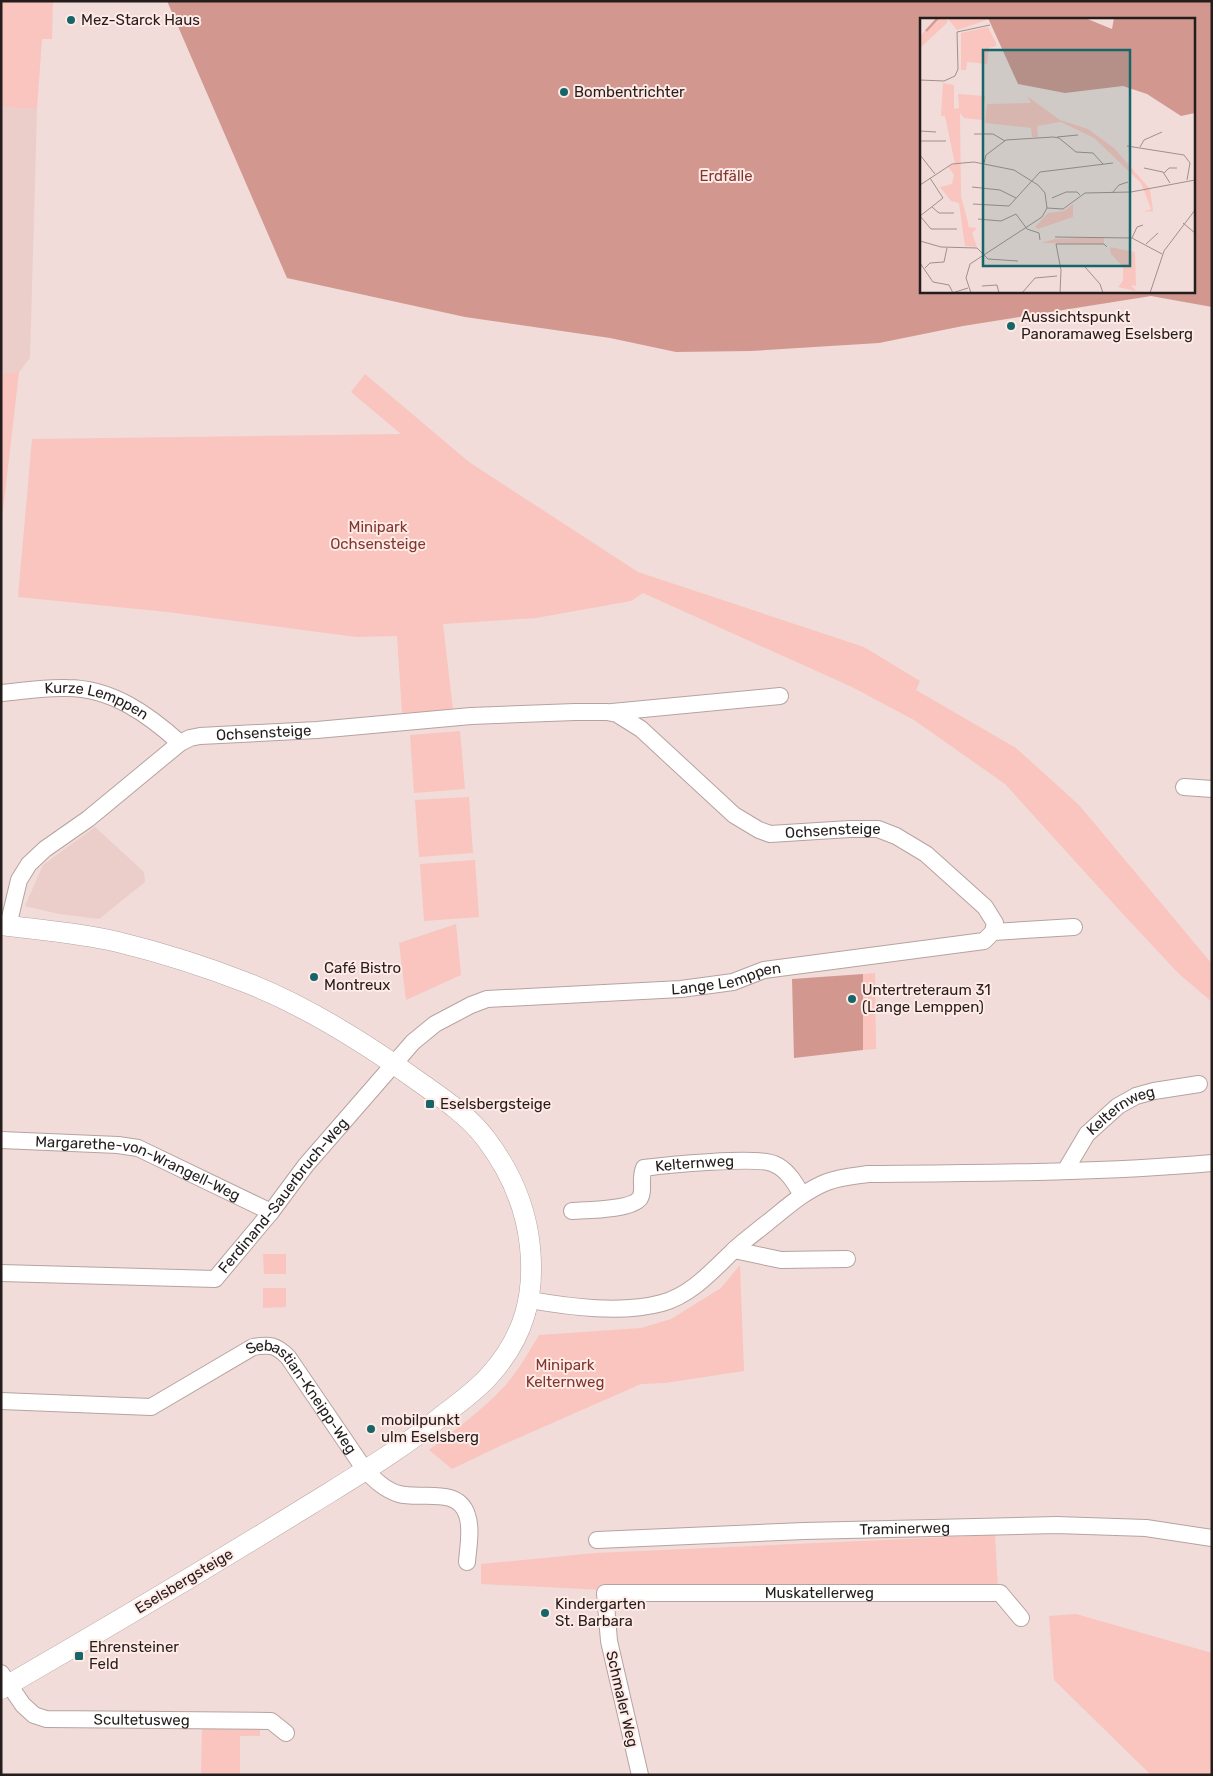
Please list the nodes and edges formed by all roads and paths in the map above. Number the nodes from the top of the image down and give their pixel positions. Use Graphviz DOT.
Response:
graph roads {
  1 [pos="1,692"];
  2 [pos="780,696"];
  3 [pos="607,712"];
  4 [pos="180,744"];
  5 [pos="1184,786"];
  6 [pos="1212,789"];
  7 [pos="5,926"];
  8 [pos="1074,927"];
  9 [pos="993,932"];
  10 [pos="394,1064"];
  11 [pos="1198,1084"];
  12 [pos="1,1140"];
  13 [pos="1212,1163"];
  14 [pos="1065,1171"];
  15 [pos="802,1195"];
  16 [pos="572,1211"];
  17 [pos="271,1212"];
  18 [pos="734,1250"];
  19 [pos="847,1259"];
  20 [pos="1,1273"];
  21 [pos="530,1300"];
  22 [pos="1,1401"];
  23 [pos="365,1470"];
  24 [pos="1212,1538"];
  25 [pos="597,1540"];
  26 [pos="467,1562"];
  27 [pos="605,1593"];
  28 [pos="1021,1618"];
  29 [pos="4,1682"];
  30 [pos="286,1733"];
  31 [pos="640,1775"];
  1 -- 4 [label="street, Kurze Lemppen"];
  2 -- 3 [label="street, Ochsensteige"];
  3 -- 4 [label="street, Ochsensteige"];
  3 -- 9 [label="street, Ochsensteige"];
  4 -- 7 [label="street, Ochsensteige"];
  5 -- 6 [label="street"];
  7 -- 10 [label="street, Eselsbergsteige"];
  8 -- 9 [label="street, Lange Lemppen"];
  9 -- 10 [label="street, Lange Lemppen"];
  10 -- 17 [label="street, Ferdinand-Sauerbruch-Weg"];
  10 -- 21 [label="street, Eselsbergsteige"];
  11 -- 14 [label="street, Kelternweg"];
  12 -- 17 [label="street, Margarethe-von-Wrangell-Weg"];
  13 -- 14 [label="street"];
  14 -- 15 [label="street"];
  15 -- 16 [label="street, Kelternweg"];
  15 -- 18 [label="street"];
  17 -- 20 [label="street, Ferdinand-Sauerbruch-Weg"];
  18 -- 19 [label="street"];
  18 -- 21 [label="street"];
  21 -- 23 [label="street, Eselsbergsteige"];
  22 -- 23 [label="street, Sebastian-Kneipp-Weg"];
  23 -- 26 [label="street"];
  23 -- 29 [label="street, Eselsbergsteige"];
  24 -- 25 [label="street, Traminerweg"];
  27 -- 28 [label="street, Muskatellerweg"];
  27 -- 31 [label="street, Schmaler Weg"];
  29 -- 30 [label="street, Scultetusweg"];
}
